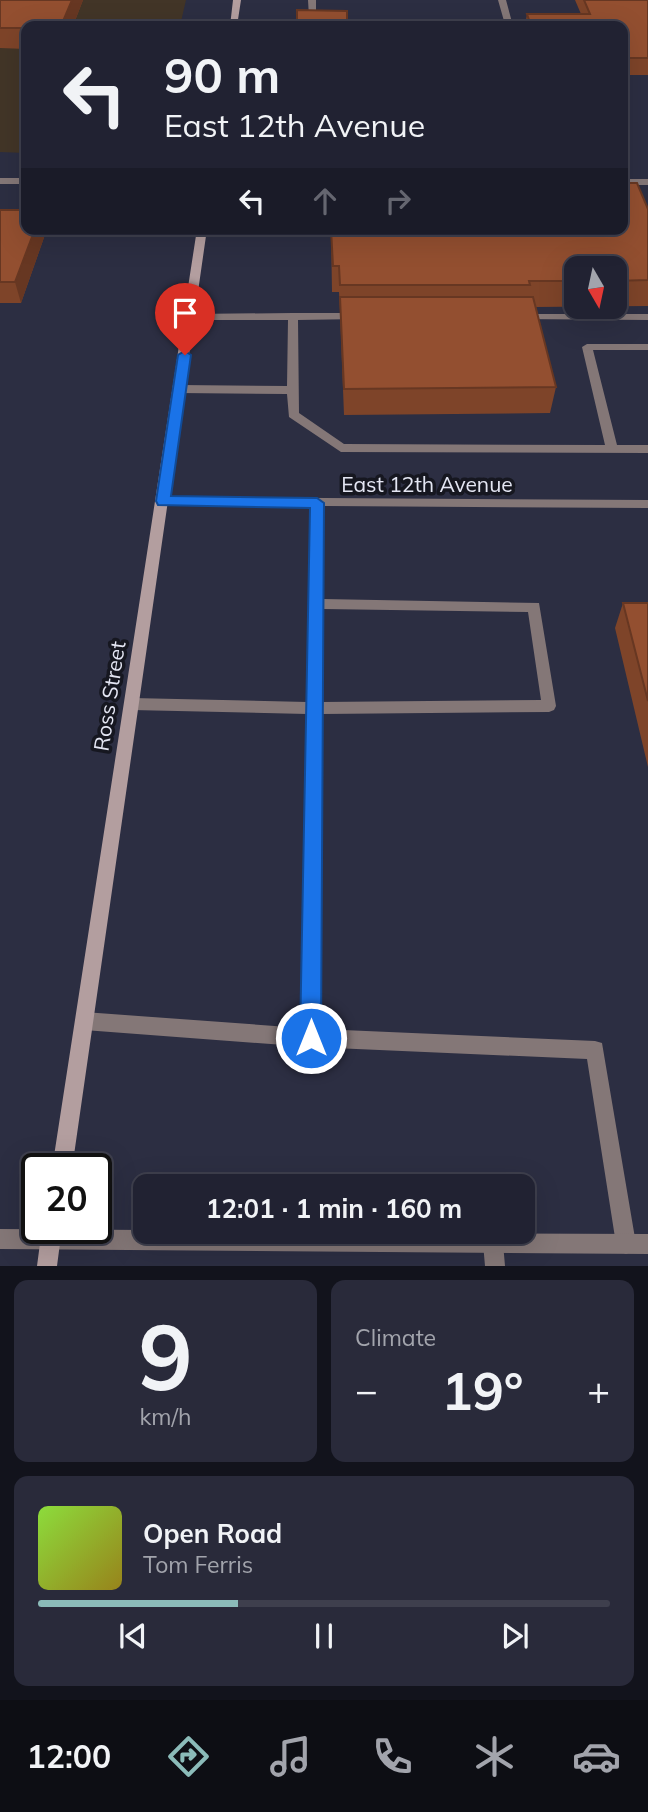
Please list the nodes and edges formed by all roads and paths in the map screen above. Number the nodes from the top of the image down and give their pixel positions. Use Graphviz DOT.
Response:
graph roads {
  1 [pos="237,0"];
  2 [pos="312,0"];
  3 [pos="502,0"];
  4 [pos="235,21"];
  5 [pos="365,21"];
  6 [pos="507,21"];
  7 [pos="0,181"];
  8 [pos="21,181"];
  9 [pos="628,182"];
  10 [pos="648,182"];
  11 [pos="201,235"];
  12 [pos="293,316"];
  13 [pos="375,316"];
  14 [pos="191,317"];
  15 [pos="512,317"];
  16 [pos="648,317"];
  17 [pos="648,347"];
  18 [pos="179,389"];
  19 [pos="293,390"];
  20 [pos="612,449"];
  21 [pos="648,449"];
  22 [pos="163,501"];
  23 [pos="317,503"];
  24 [pos="648,504"];
  25 [pos="316,604"];
  26 [pos="132,704"];
  27 [pos="313,708"];
  28 [pos="84,1021"];
  29 [pos="311,1038"];
  30 [pos="64,1153"];
  31 [pos="112,1235"];
  32 [pos="133,1236"];
  33 [pos="21,1237"];
  34 [pos="0,1239"];
  35 [pos="535,1243"];
  36 [pos="50,1244"];
  37 [pos="493,1244"];
  38 [pos="626,1244"];
  39 [pos="648,1244"];
  40 [pos="47,1266"];
  41 [pos="495,1266"];
  1 -- 4 [label="main road"];
  2 -- 5 [label="street"];
  3 -- 6 [label="street"];
  7 -- 8 [label="street"];
  9 -- 10 [label="street"];
  11 -- 14 [label="main road, Ross Street"];
  12 -- 13 [label="street"];
  12 -- 14 [label="street"];
  12 -- 19 [label="street"];
  14 -- 18 [label="main road, Ross Street"];
  15 -- 16 [label="street"];
  17 -- 20 [label="street"];
  18 -- 19 [label="street"];
  18 -- 22 [label="main road, Ross Street"];
  19 -- 20 [label="street"];
  20 -- 21 [label="street"];
  22 -- 23 [label="street, East 12th Avenue"];
  22 -- 26 [label="main road, Ross Street"];
  23 -- 24 [label="street, East 12th Avenue"];
  23 -- 25 [label="street"];
  25 -- 27 [label="street"];
  25 -- 27 [label="street"];
  26 -- 27 [label="street"];
  26 -- 28 [label="main road, Ross Street"];
  27 -- 29 [label="street"];
  28 -- 29 [label="street"];
  28 -- 30 [label="main road, Ross Street"];
  29 -- 38 [label="street"];
  31 -- 32 [label="street"];
  33 -- 34 [label="street"];
  35 -- 38 [label="street"];
  36 -- 40 [label="main road"];
  37 -- 41 [label="street"];
  38 -- 39 [label="street"];
}
